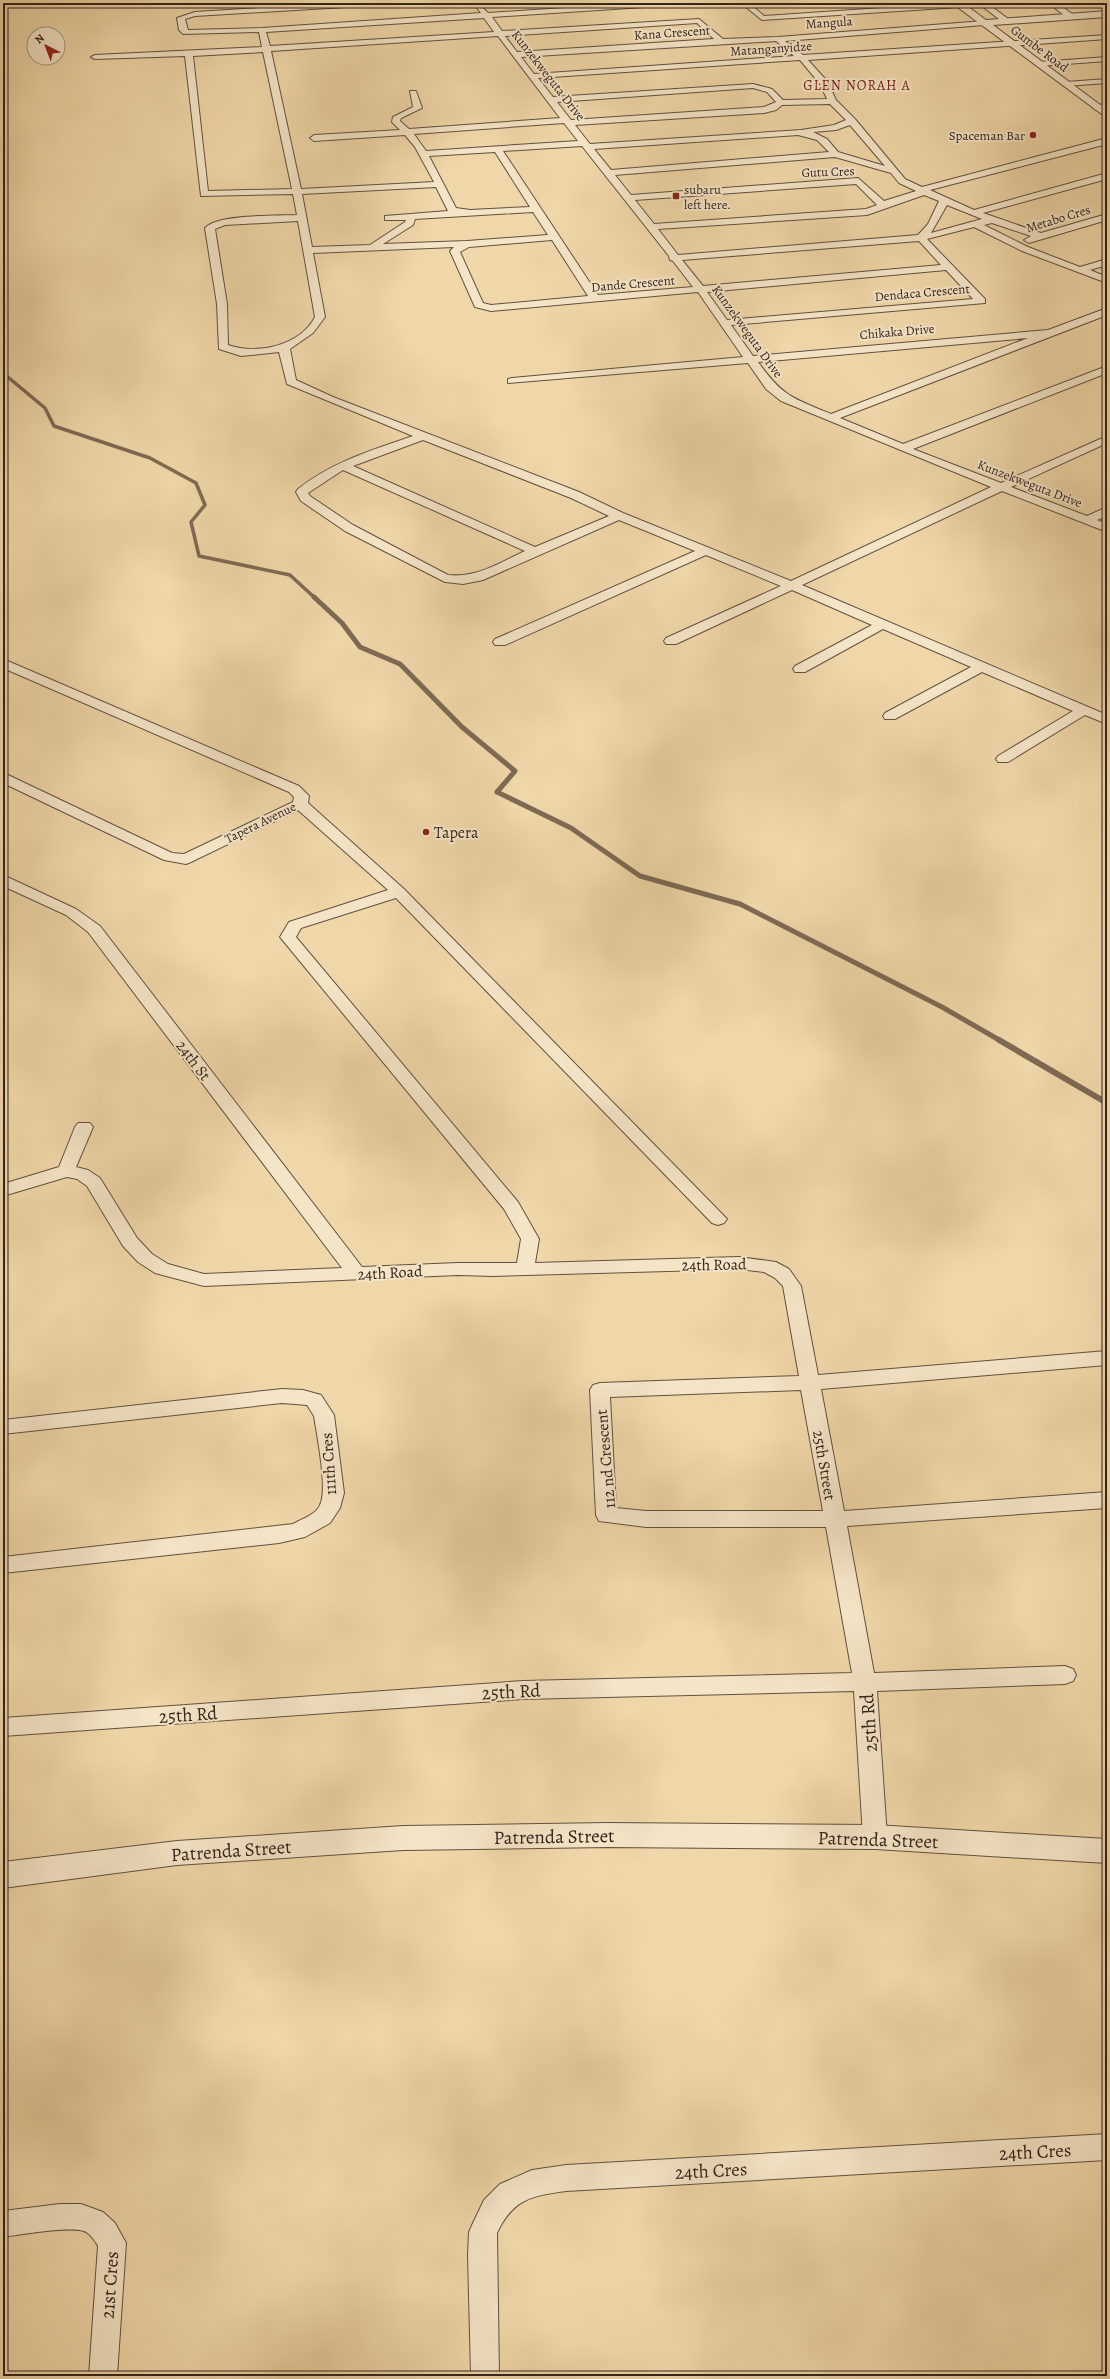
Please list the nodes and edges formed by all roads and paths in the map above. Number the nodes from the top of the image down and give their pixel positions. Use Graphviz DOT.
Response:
graph roads {
  1 [pos="379,3"];
  2 [pos="478,3"];
  3 [pos="674,3"];
  4 [pos="745,3"];
  5 [pos="982,3"];
  6 [pos="1052,3"];
  7 [pos="958,4"];
  8 [pos="336,13"];
  9 [pos="1107,14"];
  10 [pos="487,15"];
  11 [pos="1071,16"];
  12 [pos="1007,21"];
  13 [pos="984,23"];
  14 [pos="262,30"];
  15 [pos="499,34"];
  16 [pos="1107,37"];
  17 [pos="778,39"];
  18 [pos="721,41"];
  19 [pos="1012,44"];
  20 [pos="267,49"];
  21 [pos="189,54"];
  22 [pos="515,55"];
  23 [pos="95,57"];
  24 [pos="802,58"];
  25 [pos="1107,59"];
  26 [pos="1038,64"];
  27 [pos="533,76"];
  28 [pos="1107,81"];
  29 [pos="1066,84"];
  30 [pos="413,93"];
  31 [pos="551,100"];
  32 [pos="832,101"];
  33 [pos="780,103"];
  34 [pos="1107,106"];
  35 [pos="1096,107"];
  36 [pos="1107,115"];
  37 [pos="568,121"];
  38 [pos="852,121"];
  39 [pos="407,132"];
  40 [pos="798,132"];
  41 [pos="314,138"];
  42 [pos="1107,141"];
  43 [pos="588,145"];
  44 [pos="498,149"];
  45 [pos="423,154"];
  46 [pos="835,154"];
  47 [pos="608,173"];
  48 [pos="892,176"];
  49 [pos="1107,176"];
  50 [pos="873,180"];
  51 [pos="858,181"];
  52 [pos="438,184"];
  53 [pos="921,191"];
  54 [pos="297,192"];
  55 [pos="629,198"];
  56 [pos="944,201"];
  57 [pos="882,205"];
  58 [pos="536,209"];
  59 [pos="460,213"];
  60 [pos="972,213"];
  61 [pos="411,216"];
  62 [pos="1107,217"];
  63 [pos="303,218"];
  64 [pos="388,218"];
  65 [pos="991,220"];
  66 [pos="977,225"];
  67 [pos="651,228"];
  68 [pos="1040,236"];
  69 [pos="553,237"];
  70 [pos="921,238"];
  71 [pos="467,244"];
  72 [pos="1017,245"];
  73 [pos="374,246"];
  74 [pos="308,250"];
  75 [pos="673,258"];
  76 [pos="1107,262"];
  77 [pos="949,267"];
  78 [pos="1079,270"];
  79 [pos="1107,280"];
  80 [pos="701,290"];
  81 [pos="595,300"];
  82 [pos="1107,311"];
  83 [pos="723,323"];
  84 [pos="1047,333"];
  85 [pos="284,348"];
  86 [pos="750,358"];
  87 [pos="1107,369"];
  88 [pos="512,381"];
  89 [pos="831,418"];
  90 [pos="422,436"];
  91 [pos="1107,439"];
  92 [pos="904,448"];
  93 [pos="344,466"];
  94 [pos="999,487"];
  95 [pos="1107,511"];
  96 [pos="619,516"];
  97 [pos="1088,520"];
  98 [pos="1107,528"];
  99 [pos="535,551"];
  100 [pos="705,551"];
  101 [pos="793,586"];
  102 [pos="883,624"];
  103 [pos="671,641"];
  104 [pos="500,642"];
  105 [pos="3,663"];
  106 [pos="983,666"];
  107 [pos="800,669"];
  108 [pos="1084,710"];
  109 [pos="890,716"];
  110 [pos="1107,720"];
  111 [pos="1003,759"];
  112 [pos="3,778"];
  113 [pos="300,804"];
  114 [pos="3,880"];
  115 [pos="399,892"];
  116 [pos="84,1127"];
  117 [pos="66,1171"];
  118 [pos="3,1190"];
  119 [pos="718,1219"];
  120 [pos="762,1264"];
  121 [pos="525,1268"];
  122 [pos="357,1274"];
  123 [pos="1107,1358"];
  124 [pos="811,1383"];
  125 [pos="3,1427"];
  126 [pos="1107,1500"];
  127 [pos="834,1519"];
  128 [pos="3,1565"];
  129 [pos="1065,1676"];
  130 [pos="865,1682"];
  131 [pos="3,1727"];
  132 [pos="875,1837"];
  133 [pos="1107,1851"];
  134 [pos="3,1875"];
  135 [pos="1107,2147"];
  136 [pos="3,2224"];
  137 [pos="103,2376"];
  138 [pos="485,2376"];
  1 -- 8 [label="street"];
  2 -- 10 [label="street, Kunzekweguta Drive"];
  3 -- 10 [label="street"];
  4 -- 7 [label="street"];
  5 -- 12 [label="street"];
  6 -- 11 [label="street"];
  7 -- 13 [label="street, Gumbe Road"];
  8 -- 10 [label="street"];
  8 -- 14 [label="street"];
  8 -- 14 [label="street"];
  9 -- 11 [label="street"];
  10 -- 15 [label="street, Kunzekweguta Drive"];
  11 -- 12 [label="street"];
  12 -- 13 [label="street"];
  13 -- 17 [label="street, Mangula"];
  13 -- 19 [label="street, Gumbe Road"];
  14 -- 20 [label="street"];
  15 -- 18 [label="street, Kana Crescent"];
  15 -- 20 [label="street, Kana Crescent"];
  15 -- 22 [label="street, Kunzekweguta Drive"];
  16 -- 19 [label="street, Matanganyidze"];
  17 -- 18 [label="street"];
  17 -- 24 [label="street, Mangula"];
  18 -- 22 [label="street, Kana Crescent"];
  19 -- 24 [label="street, Matanganyidze"];
  19 -- 26 [label="street, Gumbe Road"];
  20 -- 21 [label="street, Kana Crescent"];
  20 -- 54 [label="street"];
  21 -- 23 [label="street, Kana Crescent"];
  21 -- 54 [label="street"];
  22 -- 27 [label="street, Kunzekweguta Drive"];
  24 -- 27 [label="street, Matanganyidze"];
  24 -- 32 [label="street, Mangula"];
  25 -- 26 [label="street"];
  26 -- 29 [label="street, Gumbe Road"];
  27 -- 31 [label="street, Kunzekweguta Drive"];
  28 -- 29 [label="street"];
  29 -- 35 [label="street, Gumbe Road"];
  30 -- 39 [label="street"];
  31 -- 33 [label="street"];
  31 -- 37 [label="street, Kunzekweguta Drive"];
  32 -- 33 [label="street"];
  32 -- 38 [label="street"];
  33 -- 37 [label="street"];
  34 -- 35 [label="street"];
  35 -- 36 [label="street, Gumbe Road"];
  37 -- 39 [label="street"];
  37 -- 43 [label="street, Kunzekweguta Drive"];
  38 -- 40 [label="street"];
  38 -- 48 [label="street"];
  39 -- 41 [label="street"];
  39 -- 45 [label="street"];
  40 -- 43 [label="street"];
  40 -- 46 [label="street"];
  42 -- 53 [label="street"];
  43 -- 44 [label="street"];
  43 -- 47 [label="street, Kunzekweguta Drive"];
  44 -- 45 [label="street"];
  44 -- 58 [label="street"];
  45 -- 52 [label="street"];
  46 -- 47 [label="street"];
  46 -- 48 [label="street"];
  47 -- 55 [label="street, Kunzekweguta Drive"];
  48 -- 53 [label="street"];
  49 -- 60 [label="street"];
  50 -- 51 [label="street"];
  51 -- 55 [label="street, Gutu Cres"];
  51 -- 57 [label="street, Gutu Cres"];
  52 -- 54 [label="street"];
  52 -- 59 [label="street"];
  53 -- 56 [label="street"];
  53 -- 57 [label="street"];
  54 -- 63 [label="street"];
  55 -- 67 [label="street, Kunzekweguta Drive"];
  56 -- 60 [label="street"];
  56 -- 70 [label="street"];
  57 -- 67 [label="street"];
  58 -- 59 [label="street"];
  58 -- 69 [label="street"];
  59 -- 61 [label="street"];
  60 -- 65 [label="street"];
  61 -- 64 [label="street"];
  61 -- 73 [label="street"];
  62 -- 68 [label="street, Metabo Cres"];
  63 -- 74 [label="street"];
  63 -- 85 [label="street"];
  65 -- 66 [label="street"];
  65 -- 68 [label="street"];
  66 -- 70 [label="street"];
  66 -- 72 [label="street"];
  67 -- 75 [label="street, Kunzekweguta Drive"];
  68 -- 72 [label="street, Metabo Cres"];
  69 -- 71 [label="street"];
  69 -- 81 [label="street"];
  70 -- 75 [label="street"];
  70 -- 77 [label="street, Dendaca Crescent"];
  71 -- 73 [label="street"];
  71 -- 81 [label="street, Dande Crescent"];
  72 -- 78 [label="street"];
  73 -- 74 [label="street"];
  74 -- 85 [label="street"];
  75 -- 80 [label="street, Kunzekweguta Drive"];
  76 -- 78 [label="street"];
  77 -- 80 [label="street, Dande Crescent"];
  77 -- 83 [label="street, Dendaca Crescent"];
  78 -- 79 [label="street"];
  80 -- 81 [label="street, Dande Crescent"];
  80 -- 83 [label="street, Kunzekweguta Drive"];
  82 -- 84 [label="street, Chikaka Drive"];
  83 -- 86 [label="street, Kunzekweguta Drive"];
  84 -- 86 [label="street, Chikaka Drive"];
  84 -- 89 [label="street, Chikaka Drive"];
  85 -- 90 [label="street"];
  86 -- 88 [label="street, Chikaka Drive"];
  86 -- 89 [label="street, Kunzekweguta Drive"];
  87 -- 92 [label="street"];
  89 -- 92 [label="street, Kunzekweguta Drive"];
  90 -- 93 [label="street"];
  90 -- 96 [label="street"];
  91 -- 94 [label="street"];
  92 -- 94 [label="street, Kunzekweguta Drive"];
  93 -- 99 [label="street"];
  93 -- 99 [label="street"];
  94 -- 97 [label="street, Kunzekweguta Drive"];
  94 -- 101 [label="street"];
  95 -- 97 [label="street"];
  96 -- 99 [label="street"];
  96 -- 100 [label="street"];
  97 -- 98 [label="street, Kunzekweguta Drive"];
  100 -- 101 [label="street"];
  100 -- 104 [label="street"];
  101 -- 102 [label="street"];
  101 -- 103 [label="street"];
  102 -- 106 [label="street"];
  102 -- 107 [label="street"];
  105 -- 113 [label="street, Tapera Avenue"];
  106 -- 108 [label="street"];
  106 -- 109 [label="street"];
  108 -- 110 [label="street"];
  108 -- 111 [label="street"];
  112 -- 113 [label="street, Tapera Avenue"];
  113 -- 115 [label="street"];
  114 -- 122 [label="street, 24th St"];
  115 -- 119 [label="street"];
  115 -- 121 [label="street"];
  116 -- 117 [label="street"];
  117 -- 118 [label="street"];
  117 -- 122 [label="street, 24th Road"];
  120 -- 121 [label="street, 24th Road"];
  120 -- 124 [label="street, 25th Street"];
  121 -- 122 [label="street, 24th Road"];
  123 -- 124 [label="street"];
  124 -- 127 [label="street, 25th Street"];
  124 -- 127 [label="street, 112 nd Crescent"];
  125 -- 128 [label="street, 111th Cres"];
  126 -- 127 [label="street"];
  127 -- 130 [label="street, 25th Street"];
  129 -- 130 [label="street"];
  130 -- 131 [label="street, 25th Rd"];
  130 -- 132 [label="street, 25th Rd"];
  132 -- 133 [label="street, Patrenda Street"];
  132 -- 134 [label="street, Patrenda Street"];
  135 -- 138 [label="street, 24th Cres"];
  136 -- 137 [label="street, 21st Cres"];
}
